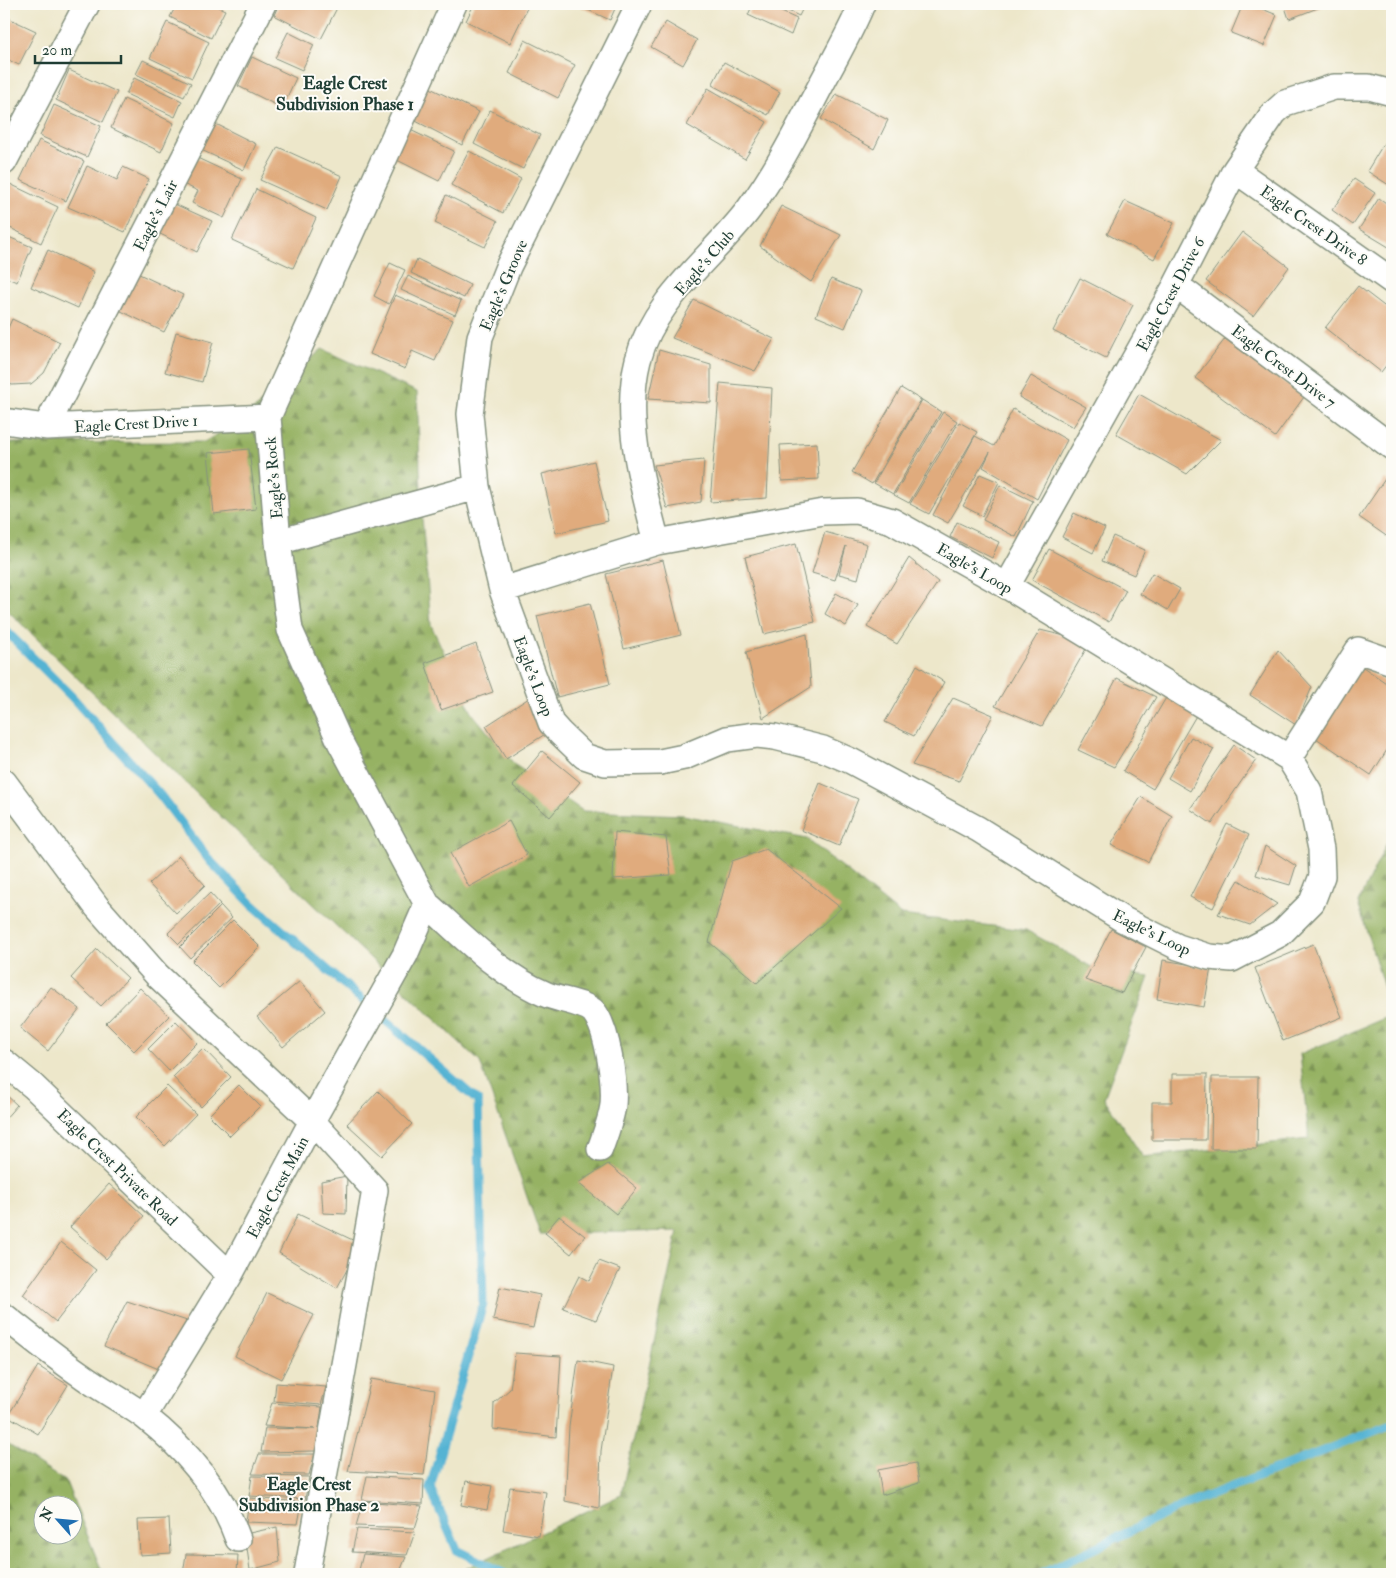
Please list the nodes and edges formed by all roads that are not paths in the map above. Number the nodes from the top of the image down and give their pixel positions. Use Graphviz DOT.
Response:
graph roads {
  1 [pos="87,4"];
  2 [pos="263,4"];
  3 [pos="454,4"];
  4 [pos="639,4"];
  5 [pos="862,4"];
  6 [pos="1392,93"];
  7 [pos="4,162"];
  8 [pos="1235,170"];
  9 [pos="1392,281"];
  10 [pos="1176,285"];
  11 [pos="268,417"];
  12 [pos="4,421"];
  13 [pos="46,427"];
  14 [pos="1392,447"];
  15 [pos="477,487"];
  16 [pos="278,542"];
  17 [pos="657,542"];
  18 [pos="1007,586"];
  19 [pos="502,590"];
  20 [pos="1392,662"];
  21 [pos="1290,758"];
  22 [pos="4,782"];
  23 [pos="427,904"];
  24 [pos="4,1062"];
  25 [pos="312,1121"];
  26 [pos="600,1149"];
  27 [pos="230,1275"];
  28 [pos="4,1316"];
  29 [pos="144,1416"];
  30 [pos="238,1539"];
  31 [pos="307,1573"];
  1 -- 7 [label="street"];
  2 -- 13 [label="street, Eagle's Lair"];
  3 -- 11 [label="street, Eagle's Rock"];
  4 -- 15 [label="street, Eagle's Groove"];
  5 -- 17 [label="street, Eagle's Club"];
  6 -- 8 [label="street, Eagle Crest Drive 6"];
  8 -- 9 [label="street, Eagle Crest Drive 8"];
  8 -- 10 [label="street, Eagle Crest Drive 6"];
  10 -- 14 [label="street, Eagle Crest Drive 7"];
  10 -- 18 [label="street, Eagle Crest Drive 6"];
  11 -- 13 [label="street, Eagle Crest Drive 1"];
  11 -- 16 [label="street, Eagle's Rock"];
  12 -- 13 [label="street, Eagle Crest Drive 1"];
  15 -- 16 [label="street"];
  15 -- 19 [label="street, Eagle's Groove"];
  16 -- 23 [label="street, Eagle's Rock"];
  17 -- 18 [label="street, Eagle's Loop"];
  17 -- 19 [label="street, Eagle's Loop"];
  18 -- 21 [label="street, Eagle's Loop"];
  19 -- 21 [label="street, Eagle's Loop"];
  20 -- 21 [label="street"];
  22 -- 25 [label="street"];
  23 -- 25 [label="street, Eagle Crest Main"];
  23 -- 26 [label="street"];
  24 -- 27 [label="street, Eagle Crest Private Road"];
  25 -- 27 [label="street, Eagle Crest Main"];
  25 -- 31 [label="street"];
  27 -- 29 [label="street, Eagle Crest Main"];
  28 -- 29 [label="street"];
  29 -- 30 [label="street"];
}
